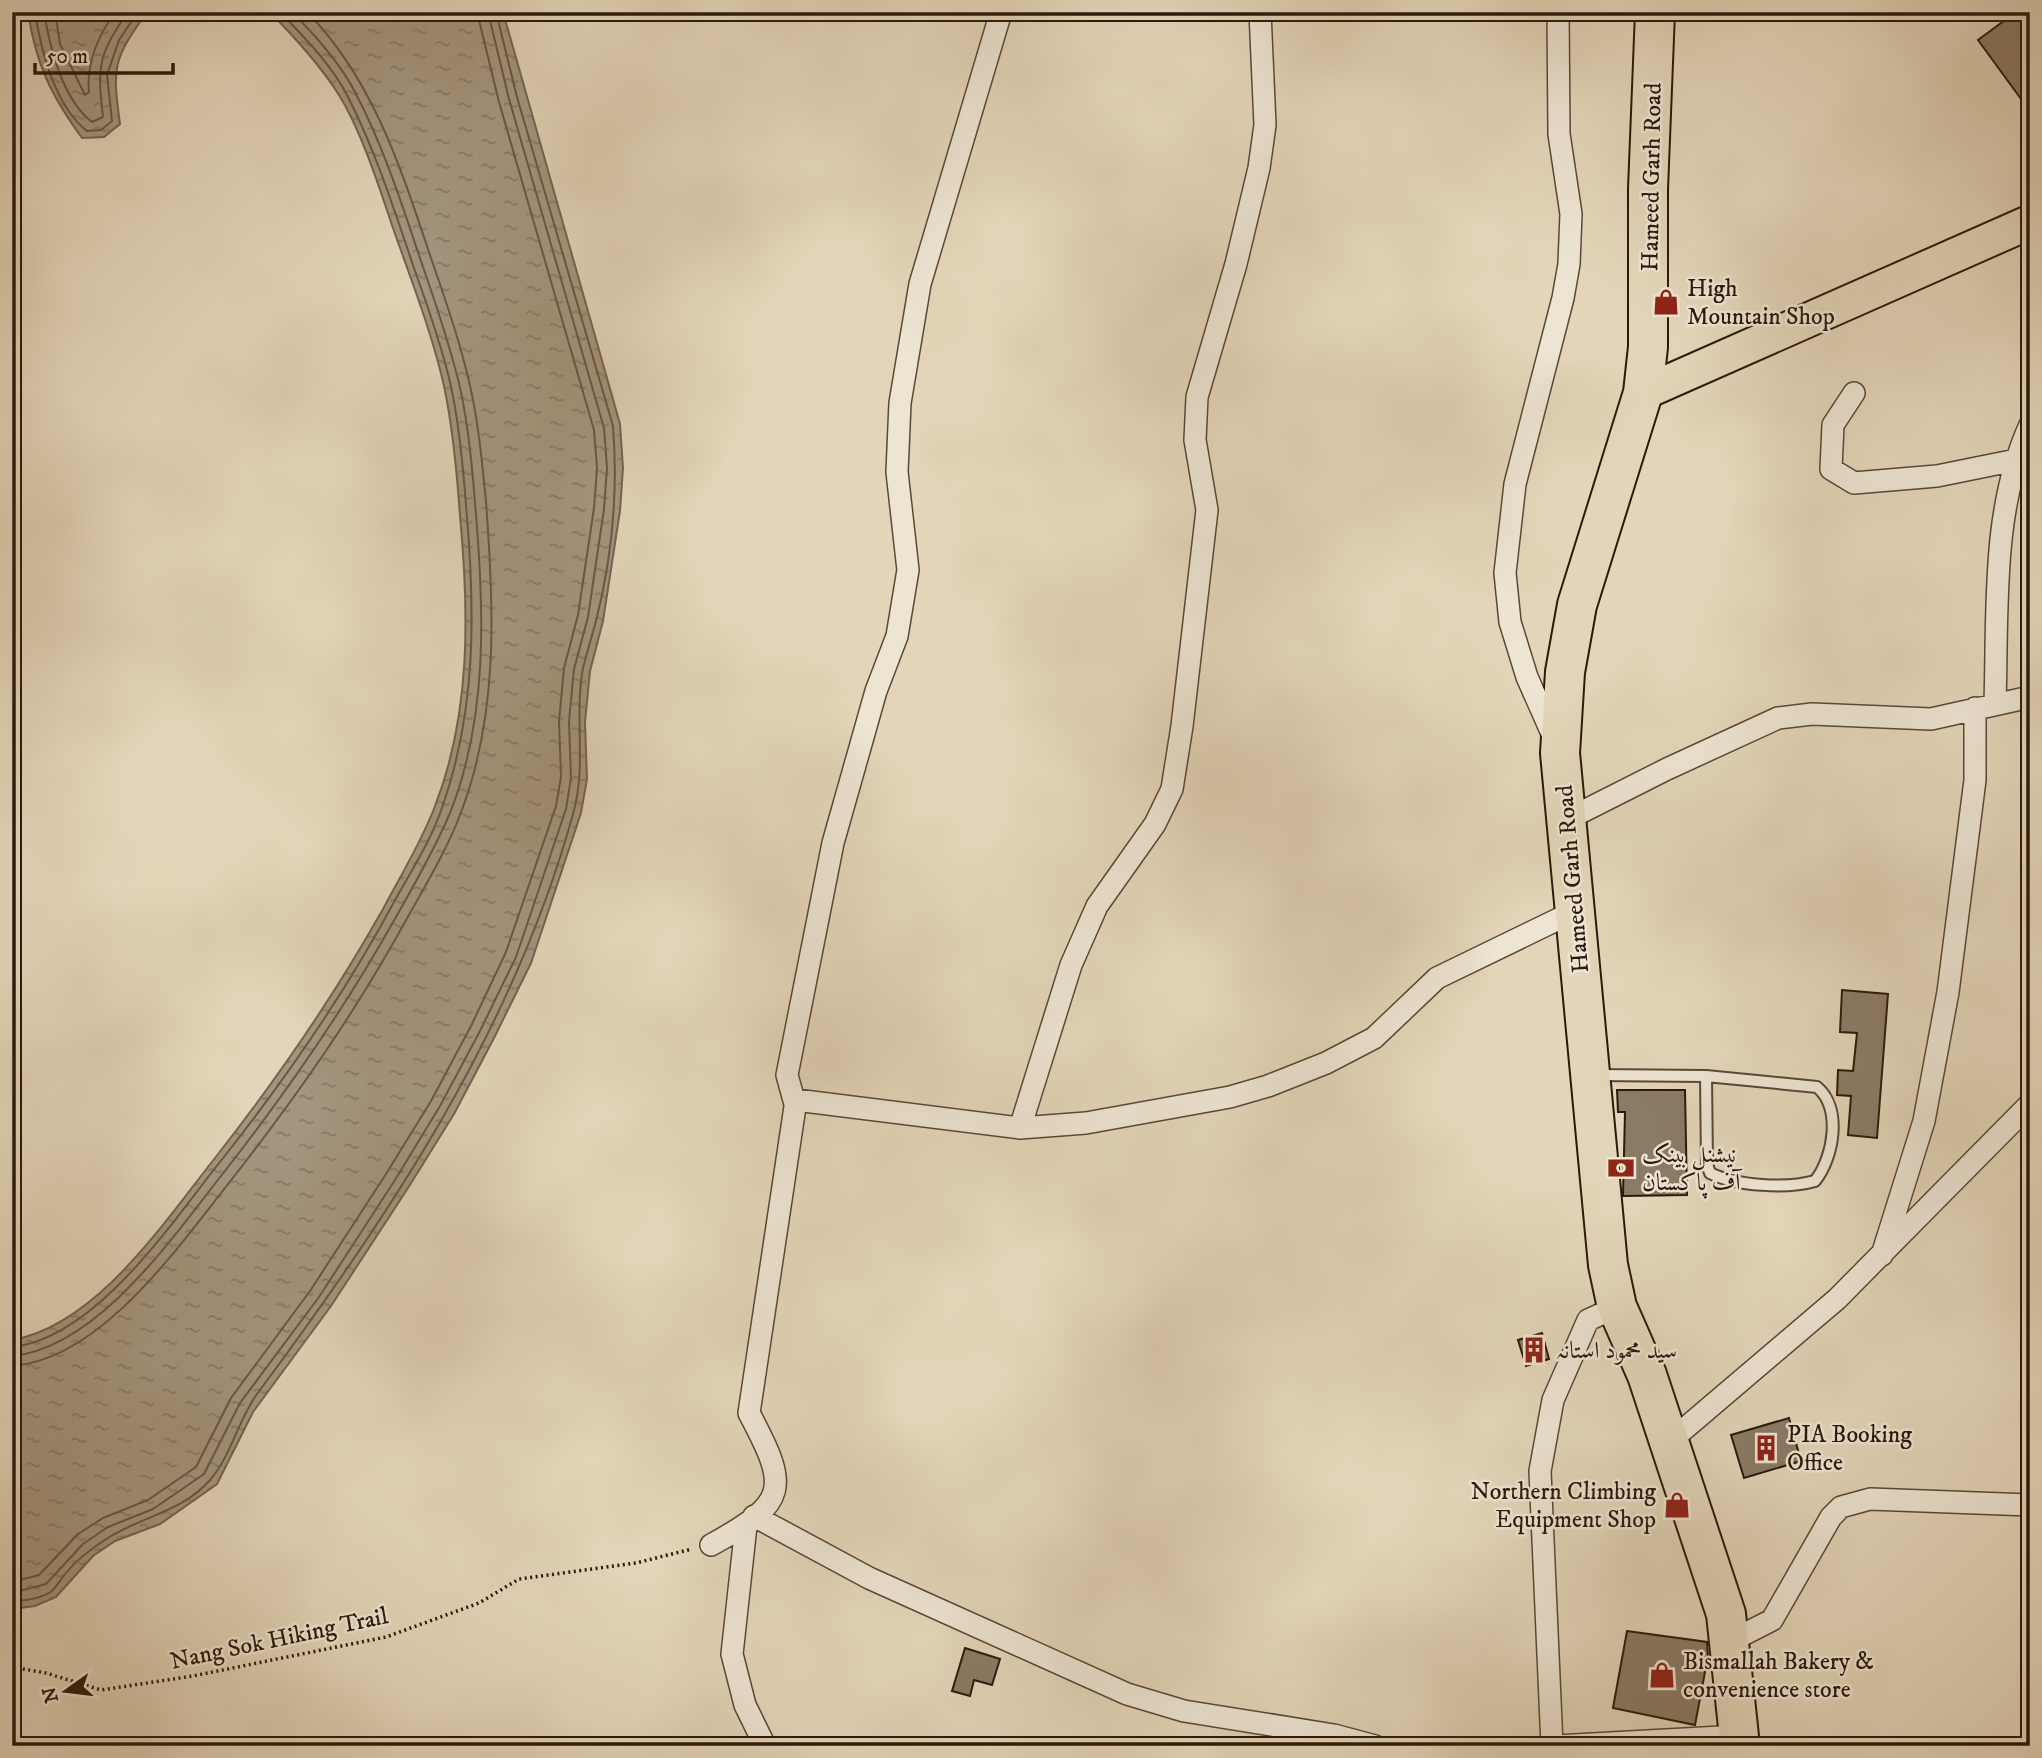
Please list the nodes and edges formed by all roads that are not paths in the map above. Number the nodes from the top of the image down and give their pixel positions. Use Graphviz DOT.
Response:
graph roads {
  1 [pos="1001,12"];
  2 [pos="1260,12"];
  3 [pos="1558,12"];
  4 [pos="1655,12"];
  5 [pos="2030,222"];
  6 [pos="1643,393"];
  7 [pos="1854,393"];
  8 [pos="2030,425"];
  9 [pos="2016,460"];
  10 [pos="2030,697"];
  11 [pos="1985,705"];
  12 [pos="1560,753"];
  13 [pos="1566,820"];
  14 [pos="1575,911"];
  15 [pos="1590,1075"];
  16 [pos="1706,1076"];
  17 [pos="795,1104"];
  18 [pos="2030,1104"];
  19 [pos="1020,1128"];
  20 [pos="1882,1255"];
  21 [pos="1617,1307"];
  22 [pos="1669,1442"];
  23 [pos="2030,1505"];
  24 [pos="750,1521"];
  25 [pos="711,1545"];
  26 [pos="1731,1641"];
  27 [pos="1740,1741"];
  28 [pos="765,1746"];
  29 [pos="1375,1746"];
  30 [pos="1554,1746"];
  1 -- 17 [label="street"];
  2 -- 19 [label="street"];
  3 -- 12 [label="street"];
  4 -- 6 [label="highway, Hameed Garh Road"];
  5 -- 6 [label="main road"];
  6 -- 12 [label="highway, Hameed Garh Road"];
  7 -- 9 [label="street"];
  8 -- 9 [label="street"];
  9 -- 11 [label="street"];
  10 -- 11 [label="street"];
  11 -- 13 [label="street"];
  11 -- 20 [label="street"];
  12 -- 13 [label="highway, Hameed Garh Road"];
  13 -- 14 [label="highway, Hameed Garh Road"];
  14 -- 15 [label="highway, Hameed Garh Road"];
  14 -- 19 [label="street"];
  15 -- 16 [label="lane"];
  15 -- 21 [label="highway, Hameed Garh Road"];
  16 -- 16 [label="lane"];
  17 -- 19 [label="street"];
  17 -- 24 [label="street"];
  18 -- 20 [label="street"];
  20 -- 22 [label="street"];
  21 -- 22 [label="highway, Hameed Garh Road"];
  21 -- 30 [label="street"];
  22 -- 26 [label="highway, Hameed Garh Road"];
  23 -- 26 [label="street"];
  24 -- 25 [label="street"];
  24 -- 28 [label="street"];
  24 -- 29 [label="street"];
  26 -- 27 [label="highway, Hameed Garh Road"];
  27 -- 30 [label="street"];
}
